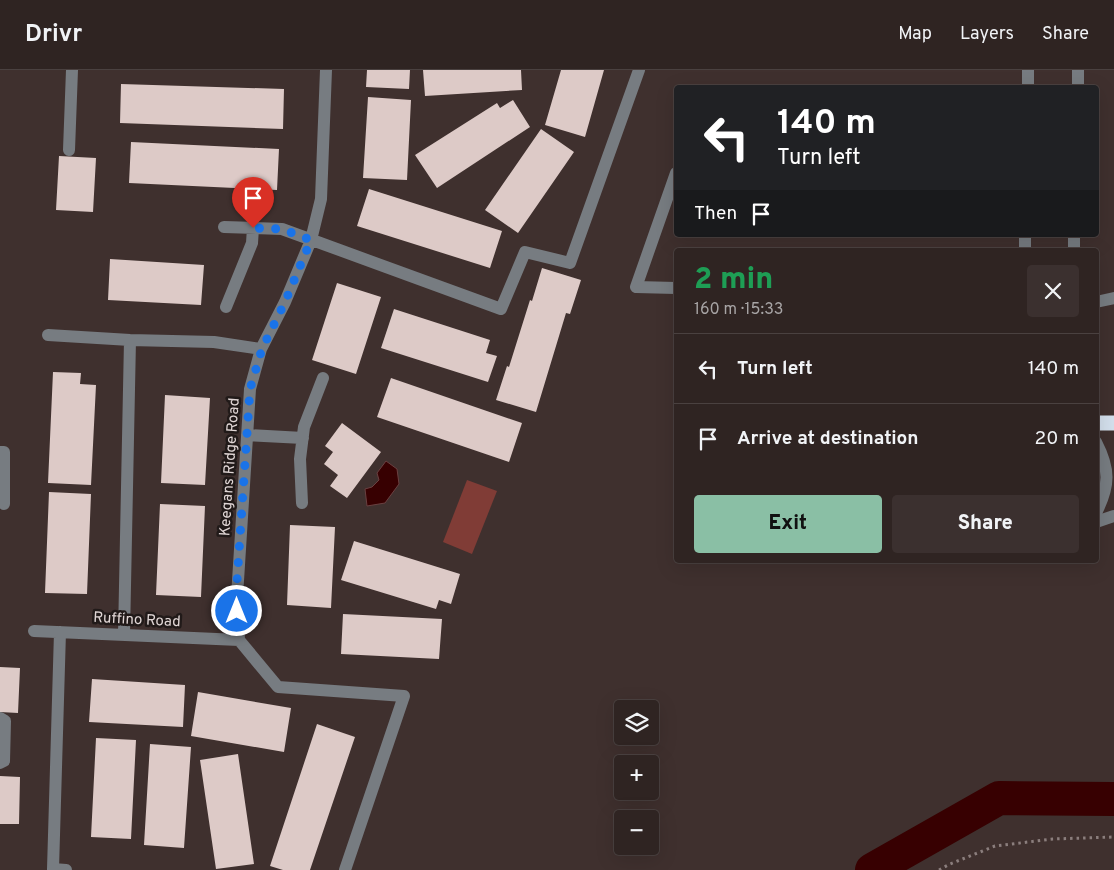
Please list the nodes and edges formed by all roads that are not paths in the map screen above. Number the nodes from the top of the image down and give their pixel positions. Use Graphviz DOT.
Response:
graph roads {
  1 [pos="72,70"];
  2 [pos="326,70"];
  3 [pos="639,70"];
  4 [pos="1028,70"];
  5 [pos="1078,70"];
  6 [pos="1028,85"];
  7 [pos="1078,85"];
  8 [pos="69,150"];
  9 [pos="674,179"];
  10 [pos="224,227"];
  11 [pos="253,228"];
  12 [pos="311,240"];
  13 [pos="674,288"];
  14 [pos="1114,298"];
  15 [pos="1099,301"];
  16 [pos="226,307"];
  17 [pos="48,335"];
  18 [pos="130,340"];
  19 [pos="262,349"];
  20 [pos="323,378"];
  21 [pos="1114,418"];
  22 [pos="1099,422"];
  23 [pos="1099,423"];
  24 [pos="1114,424"];
  25 [pos="248,435"];
  26 [pos="303,438"];
  27 [pos="1099,448"];
  28 [pos="0,452"];
  29 [pos="302,503"];
  30 [pos="4,504"];
  31 [pos="1099,507"];
  32 [pos="1114,516"];
  33 [pos="1099,521"];
  34 [pos="34,631"];
  35 [pos="60,632"];
  36 [pos="124,635"];
  37 [pos="239,640"];
  38 [pos="0,718"];
  39 [pos="0,763"];
  40 [pos="66,870"];
  41 [pos="345,870"];
  1 -- 8 [label="street"];
  2 -- 12 [label="street, Keegans Ridge Road"];
  3 -- 12 [label="street"];
  4 -- 6 [label="street"];
  5 -- 7 [label="street"];
  9 -- 13 [label="street"];
  10 -- 11 [label="street"];
  11 -- 12 [label="street"];
  11 -- 16 [label="street"];
  12 -- 19 [label="street, Keegans Ridge Road"];
  14 -- 15 [label="street"];
  17 -- 18 [label="street"];
  18 -- 19 [label="street"];
  18 -- 36 [label="street"];
  19 -- 25 [label="street, Keegans Ridge Road"];
  20 -- 26 [label="street"];
  21 -- 22 [label="street"];
  23 -- 24 [label="highway"];
  25 -- 26 [label="street"];
  25 -- 37 [label="street, Keegans Ridge Road"];
  26 -- 29 [label="street"];
  27 -- 31 [label="street"];
  28 -- 30 [label="street"];
  32 -- 33 [label="street"];
  34 -- 35 [label="street, Ruffino Road"];
  35 -- 36 [label="street, Ruffino Road"];
  35 -- 40 [label="street"];
  36 -- 37 [label="street, Ruffino Road"];
  37 -- 41 [label="street"];
  38 -- 39 [label="street"];
}
